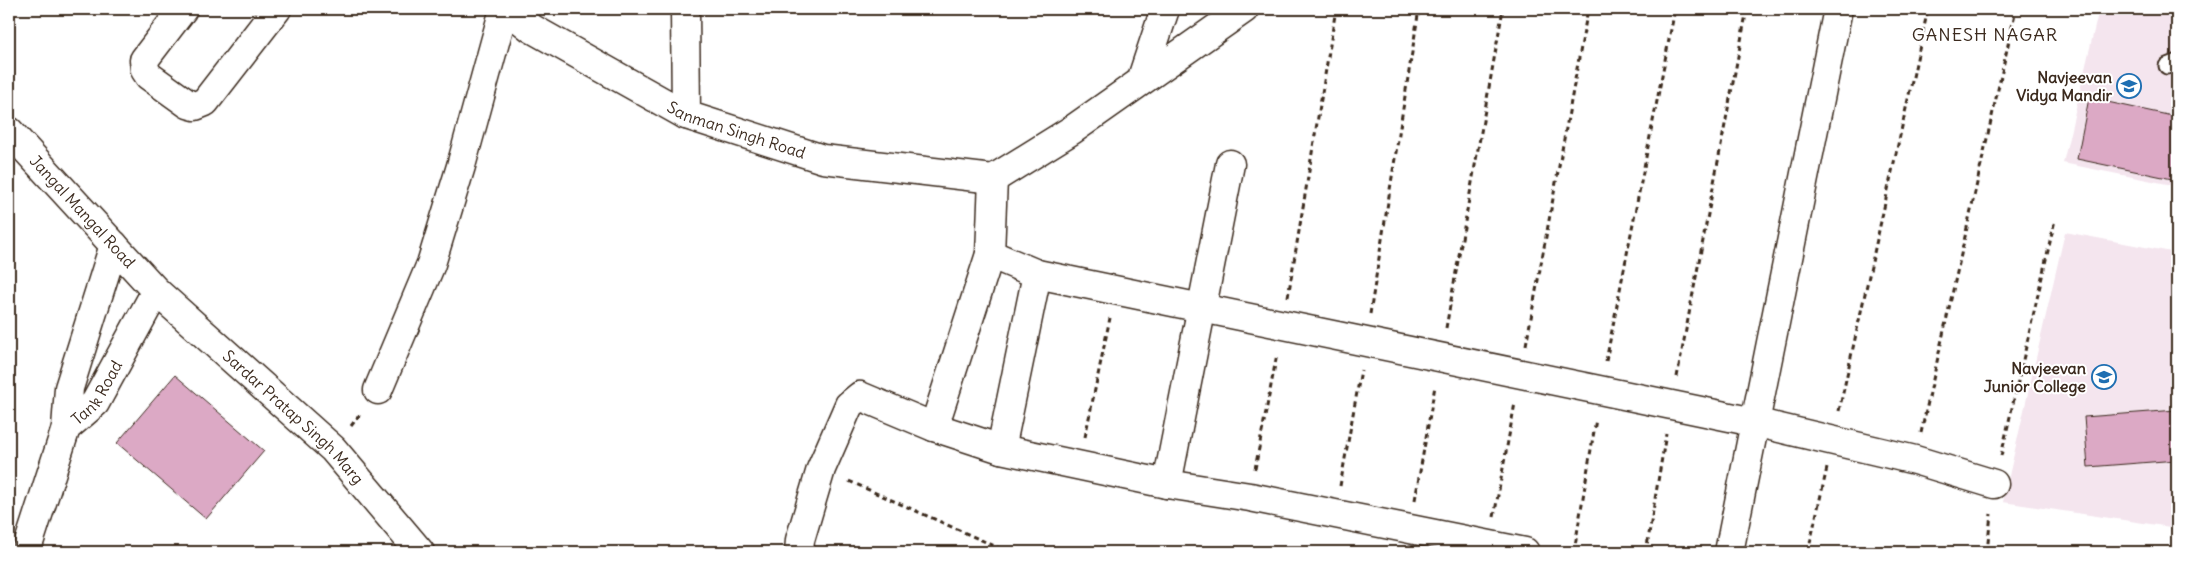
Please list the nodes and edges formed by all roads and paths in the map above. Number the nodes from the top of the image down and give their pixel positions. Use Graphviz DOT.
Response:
graph roads {
  1 [pos="183,9"];
  2 [pos="277,9"];
  3 [pos="504,9"];
  4 [pos="508,9"];
  5 [pos="685,9"];
  6 [pos="1165,9"];
  7 [pos="1244,9"];
  8 [pos="1336,9"];
  9 [pos="1419,9"];
  10 [pos="1503,9"];
  11 [pos="1588,9"];
  12 [pos="1676,9"];
  13 [pos="1747,9"];
  14 [pos="1838,9"];
  15 [pos="1928,9"];
  16 [pos="2016,9"];
  17 [pos="1141,81"];
  18 [pos="686,115"];
  19 [pos="9,131"];
  20 [pos="1230,164"];
  21 [pos="993,179"];
  22 [pos="2055,220"];
  23 [pos="114,245"];
  24 [pos="990,254"];
  25 [pos="1037,274"];
  26 [pos="1115,290"];
  27 [pos="156,291"];
  28 [pos="1202,308"];
  29 [pos="1283,323"];
  30 [pos="1366,342"];
  31 [pos="1440,358"];
  32 [pos="1520,375"];
  33 [pos="378,390"];
  34 [pos="1601,392"];
  35 [pos="1671,406"];
  36 [pos="1754,422"];
  37 [pos="934,427"];
  38 [pos="66,428"];
  39 [pos="1833,442"];
  40 [pos="1001,449"];
  41 [pos="333,450"];
  42 [pos="1915,460"];
  43 [pos="1080,465"];
  44 [pos="821,469"];
  45 [pos="1167,484"];
  46 [pos="1994,484"];
  47 [pos="1250,497"];
  48 [pos="1335,514"];
  49 [pos="1410,529"];
  50 [pos="1489,545"];
  51 [pos="26,552"];
  52 [pos="420,552"];
  53 [pos="799,552"];
  54 [pos="1008,552"];
  55 [pos="1525,552"];
  56 [pos="1574,552"];
  57 [pos="1646,552"];
  58 [pos="1729,552"];
  59 [pos="1808,552"];
  60 [pos="1987,552"];
  1 -- 2 [label="street"];
  3 -- 33 [label="street"];
  4 -- 18 [label="street, Sanman Singh Road"];
  5 -- 18 [label="street"];
  6 -- 17 [label="street"];
  7 -- 17 [label="street"];
  8 -- 29 [label="path"];
  9 -- 30 [label="path"];
  10 -- 31 [label="path"];
  11 -- 32 [label="path"];
  12 -- 34 [label="path"];
  13 -- 35 [label="path"];
  14 -- 36 [label="street"];
  15 -- 39 [label="path"];
  16 -- 42 [label="path"];
  17 -- 21 [label="street"];
  18 -- 21 [label="street, Sanman Singh Road"];
  19 -- 23 [label="street, Jangal Mangal Road"];
  20 -- 28 [label="street"];
  21 -- 24 [label="street"];
  22 -- 46 [label="path"];
  23 -- 27 [label="street, Jangal Mangal Road"];
  23 -- 38 [label="street"];
  24 -- 25 [label="street"];
  24 -- 37 [label="street"];
  25 -- 26 [label="street"];
  25 -- 40 [label="street"];
  26 -- 28 [label="street"];
  26 -- 43 [label="path"];
  27 -- 38 [label="street, Tank Road"];
  27 -- 41 [label="street, Sardar Pratap Singh Marg"];
  28 -- 29 [label="street"];
  28 -- 45 [label="street"];
  29 -- 30 [label="street"];
  29 -- 47 [label="path"];
  30 -- 31 [label="street"];
  30 -- 48 [label="path"];
  31 -- 32 [label="street"];
  31 -- 49 [label="path"];
  32 -- 34 [label="street"];
  32 -- 50 [label="path"];
  33 -- 41 [label="path"];
  34 -- 35 [label="street"];
  34 -- 56 [label="path"];
  35 -- 36 [label="street"];
  35 -- 57 [label="path"];
  36 -- 39 [label="street"];
  36 -- 58 [label="street"];
  37 -- 40 [label="street"];
  37 -- 44 [label="street"];
  38 -- 51 [label="street, Tank Road"];
  39 -- 42 [label="street"];
  39 -- 59 [label="path"];
  40 -- 43 [label="street"];
  41 -- 52 [label="street, Sardar Pratap Singh Marg"];
  42 -- 46 [label="street"];
  43 -- 45 [label="street"];
  44 -- 53 [label="street"];
  44 -- 54 [label="path"];
  45 -- 47 [label="street"];
  46 -- 60 [label="path"];
  47 -- 48 [label="street"];
  48 -- 49 [label="street"];
  49 -- 50 [label="street"];
  50 -- 55 [label="street"];
}
